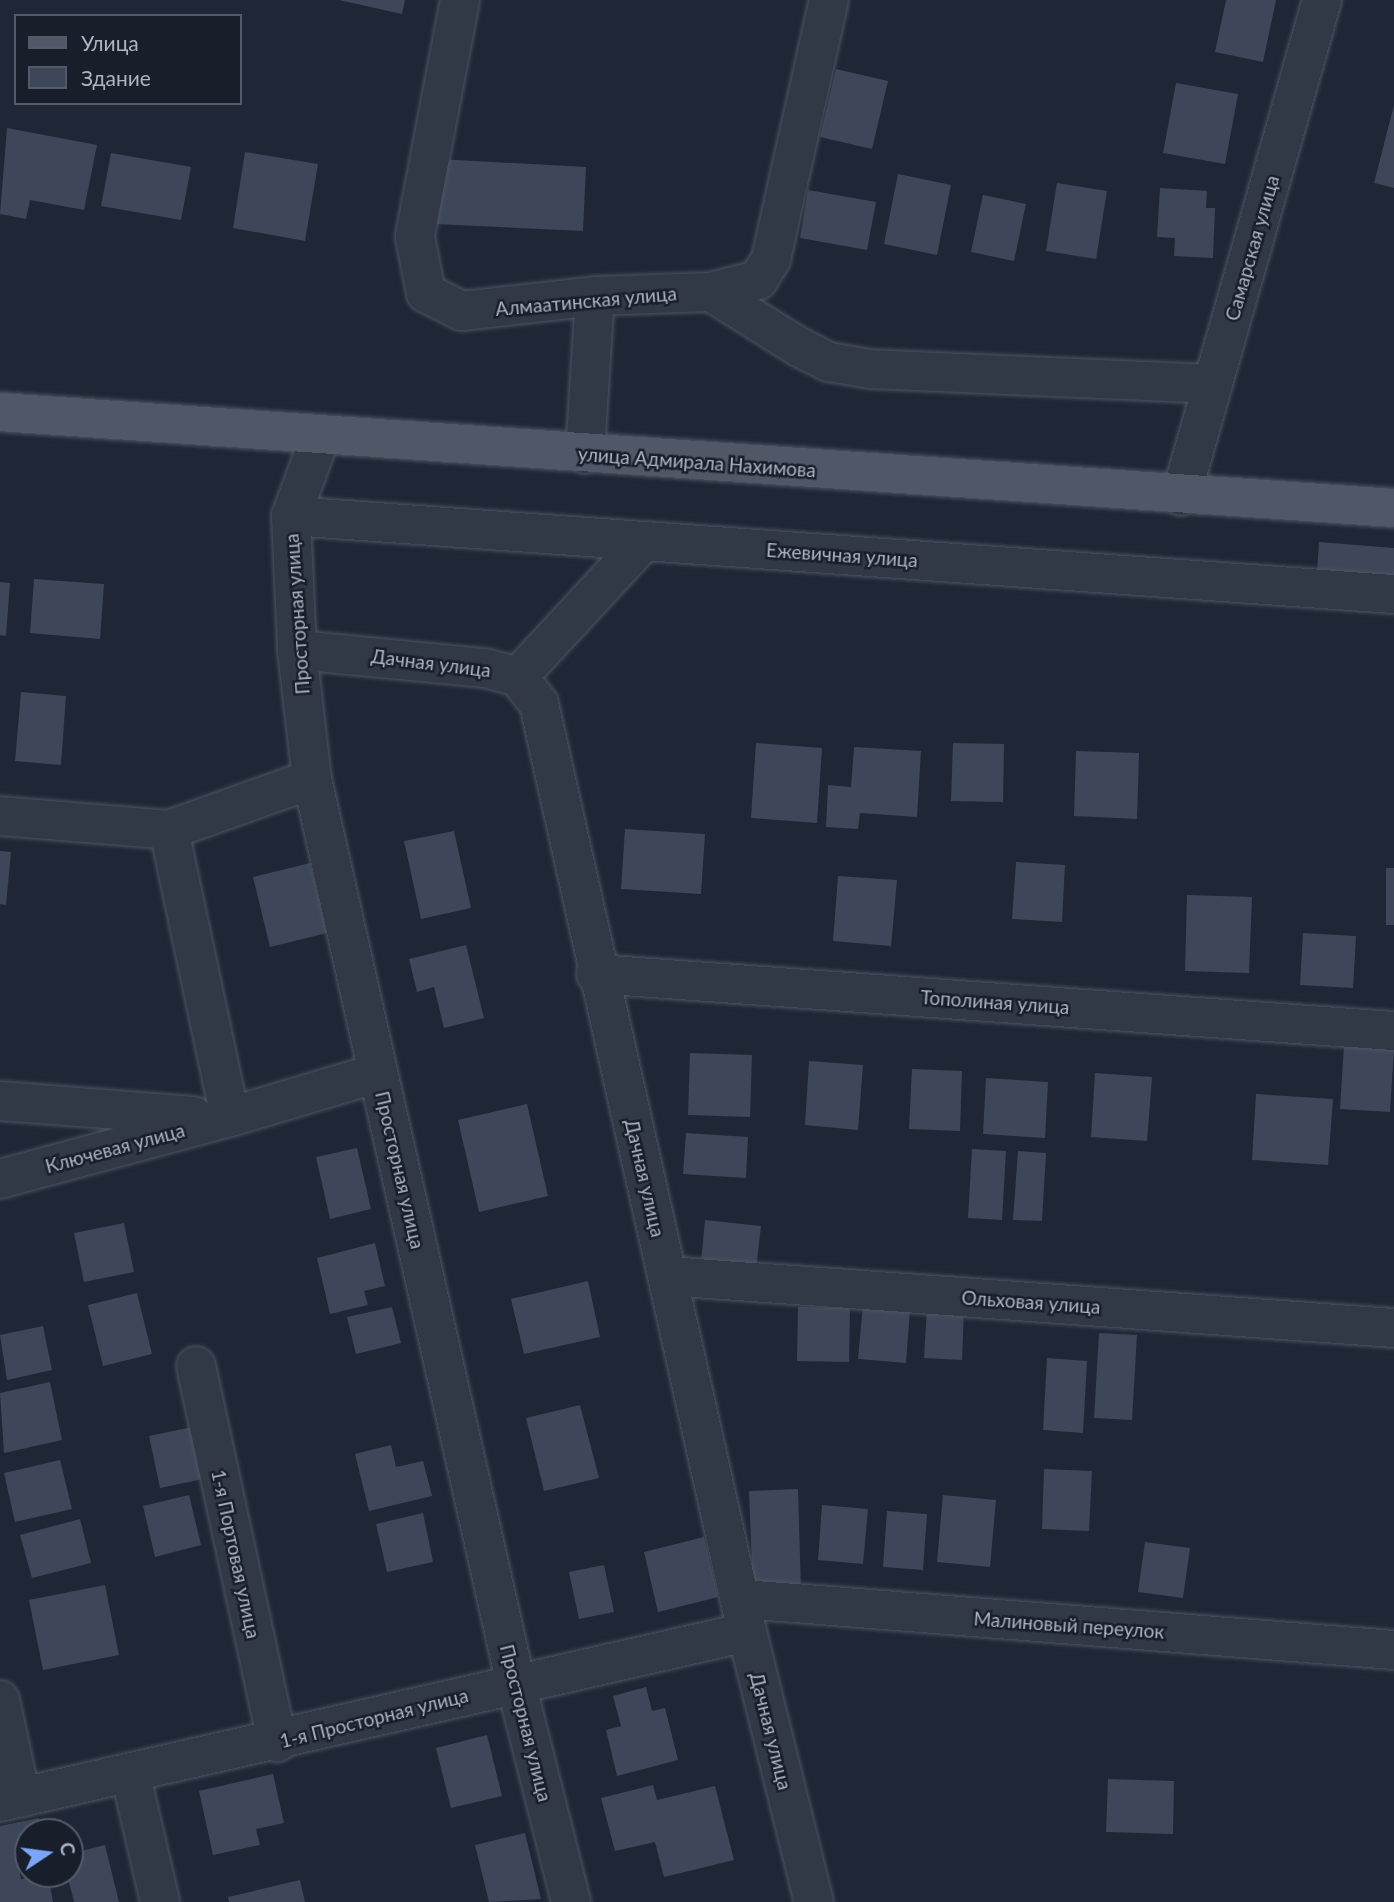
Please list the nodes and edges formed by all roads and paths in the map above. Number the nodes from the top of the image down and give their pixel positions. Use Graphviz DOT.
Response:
graph roads {
  1 [pos="460,0"];
  2 [pos="830,0"];
  3 [pos="1322,0"];
  4 [pos="711,292"];
  5 [pos="595,296"];
  6 [pos="1213,383"];
  7 [pos="0,412"];
  8 [pos="321,435"];
  9 [pos="585,454"];
  10 [pos="1181,496"];
  11 [pos="1394,508"];
  12 [pos="291,516"];
  13 [pos="644,541"];
  14 [pos="1394,594"];
  15 [pos="297,650"];
  16 [pos="518,677"];
  17 [pos="312,779"];
  18 [pos="0,816"];
  19 [pos="169,830"];
  20 [pos="596,974"];
  21 [pos="1394,1031"];
  22 [pos="378,1073"];
  23 [pos="0,1101"];
  24 [pos="230,1117"];
  25 [pos="0,1179"];
  26 [pos="668,1276"];
  27 [pos="1394,1328"];
  28 [pos="196,1366"];
  29 [pos="745,1615"];
  30 [pos="1394,1650"];
  31 [pos="516,1684"];
  32 [pos="0,1700"];
  33 [pos="277,1742"];
  34 [pos="131,1777"];
  35 [pos="10,1800"];
  36 [pos="160,1902"];
  37 [pos="571,1902"];
  38 [pos="814,1902"];
  1 -- 5 [label="street, Алмаатинская улица"];
  2 -- 4 [label="street, Алмаатинская улица"];
  3 -- 6 [label="street, Самарская улица"];
  4 -- 5 [label="street, Алмаатинская улица"];
  4 -- 6 [label="street"];
  5 -- 9 [label="street"];
  6 -- 10 [label="street, Самарская улица"];
  7 -- 8 [label="main road, улица Адмирала Нахимова"];
  8 -- 9 [label="main road, улица Адмирала Нахимова"];
  8 -- 12 [label="street, Просторная улица"];
  9 -- 10 [label="main road, улица Адмирала Нахимова"];
  10 -- 11 [label="main road, улица Адмирала Нахимова"];
  12 -- 13 [label="street, Ежевичная улица"];
  12 -- 15 [label="street, Просторная улица"];
  13 -- 14 [label="street, Ежевичная улица"];
  13 -- 16 [label="street"];
  15 -- 16 [label="street, Дачная улица"];
  15 -- 17 [label="street, Просторная улица"];
  16 -- 20 [label="street, Дачная улица"];
  17 -- 19 [label="street"];
  17 -- 22 [label="street, Просторная улица"];
  18 -- 19 [label="street"];
  19 -- 24 [label="street"];
  20 -- 21 [label="street, Тополиная улица"];
  20 -- 26 [label="street, Дачная улица"];
  22 -- 24 [label="street, Ключевая улица"];
  22 -- 31 [label="street, Просторная улица"];
  23 -- 24 [label="street"];
  24 -- 25 [label="street, Ключевая улица"];
  26 -- 27 [label="street, Ольховая улица"];
  26 -- 29 [label="street, Дачная улица"];
  28 -- 33 [label="street, 1-я Портовая улица"];
  29 -- 30 [label="street, Малиновый переулок"];
  29 -- 31 [label="street, 1-я Просторная улица"];
  29 -- 38 [label="street, Дачная улица"];
  31 -- 33 [label="street, 1-я Просторная улица"];
  31 -- 37 [label="street, Просторная улица"];
  32 -- 35 [label="street"];
  33 -- 34 [label="street, 1-я Просторная улица"];
  34 -- 35 [label="street, 1-я Просторная улица"];
  34 -- 36 [label="street"];
}
